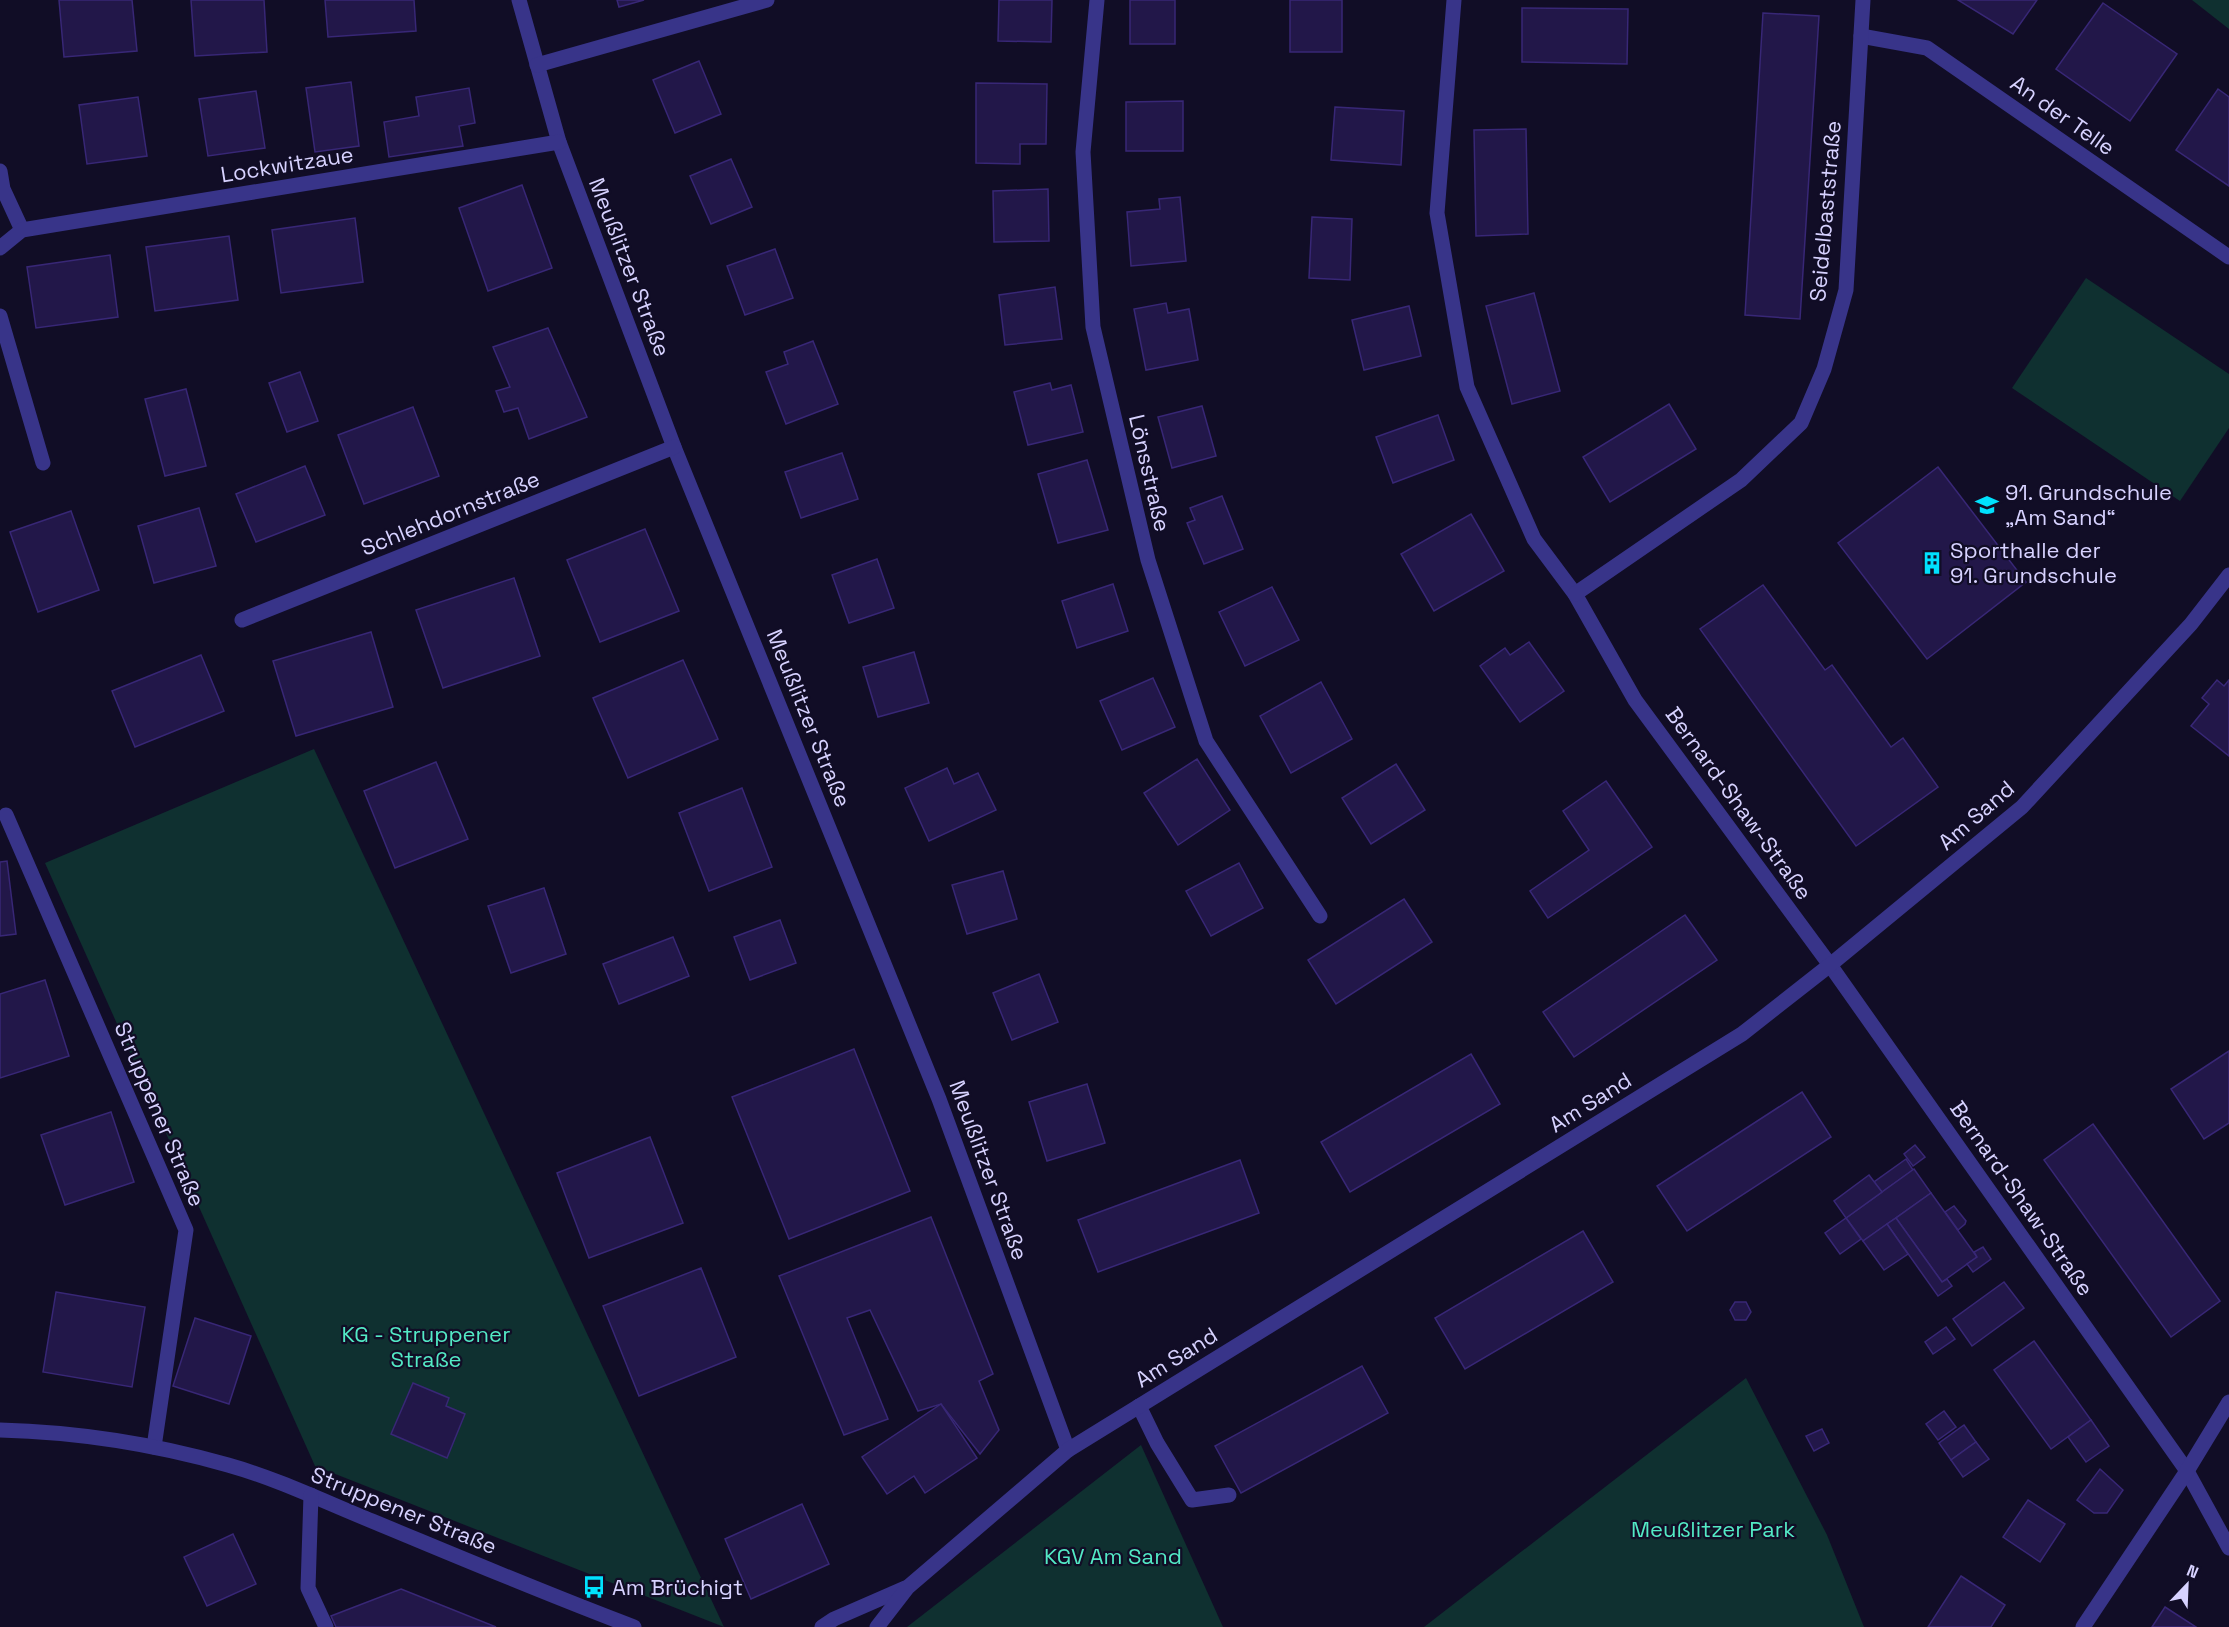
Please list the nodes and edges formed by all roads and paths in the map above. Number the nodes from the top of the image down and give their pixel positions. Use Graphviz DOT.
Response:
graph roads {
  1 [pos="519,0"];
  2 [pos="767,0"];
  3 [pos="1097,0"];
  4 [pos="1454,0"];
  5 [pos="1863,0"];
  6 [pos="1861,36"];
  7 [pos="537,65"];
  8 [pos="559,142"];
  9 [pos="0,171"];
  10 [pos="22,230"];
  11 [pos="0,248"];
  12 [pos="2229,257"];
  13 [pos="0,316"];
  14 [pos="674,447"];
  15 [pos="43,463"];
  16 [pos="2229,575"];
  17 [pos="1575,594"];
  18 [pos="242,620"];
  19 [pos="6,815"];
  20 [pos="1320,916"];
  21 [pos="1830,965"];
  22 [pos="2229,1402"];
  23 [pos="1139,1406"];
  24 [pos="0,1430"];
  25 [pos="154,1447"];
  26 [pos="1068,1450"];
  27 [pos="2187,1471"];
  28 [pos="1229,1495"];
  29 [pos="311,1496"];
  30 [pos="2229,1548"];
  31 [pos="908,1587"];
  32 [pos="326,1627"];
  33 [pos="633,1627"];
  34 [pos="822,1627"];
  35 [pos="878,1627"];
  36 [pos="2083,1627"];
  1 -- 7 [label="street, Meußlitzer Straße"];
  2 -- 7 [label="street"];
  3 -- 20 [label="street, Lönsstraße"];
  4 -- 17 [label="street, Bernard-Shaw-Straße"];
  5 -- 6 [label="street, Seidelbaststraße"];
  6 -- 12 [label="street, An der Telle"];
  6 -- 17 [label="street, Seidelbaststraße"];
  7 -- 8 [label="street, Meußlitzer Straße"];
  8 -- 10 [label="street, Lockwitzaue"];
  8 -- 14 [label="street, Meußlitzer Straße"];
  9 -- 10 [label="street"];
  10 -- 11 [label="street, Lockwitzaue"];
  13 -- 15 [label="street"];
  14 -- 18 [label="street, Schlehdornstraße"];
  14 -- 26 [label="street, Meußlitzer Straße"];
  16 -- 21 [label="street, Am Sand"];
  17 -- 21 [label="street, Bernard-Shaw-Straße"];
  19 -- 25 [label="street, Struppener Straße"];
  21 -- 23 [label="street, Am Sand"];
  21 -- 27 [label="street, Bernard-Shaw-Straße"];
  22 -- 27 [label="street"];
  23 -- 26 [label="street, Am Sand"];
  23 -- 28 [label="street"];
  24 -- 25 [label="street, Struppener Straße"];
  25 -- 29 [label="street, Struppener Straße"];
  26 -- 31 [label="street, Am Sand"];
  27 -- 30 [label="street, Bernard-Shaw-Straße"];
  27 -- 36 [label="street"];
  29 -- 32 [label="street"];
  29 -- 33 [label="street, Struppener Straße"];
  31 -- 34 [label="street, Am Sand"];
  31 -- 35 [label="street, Am Sand"];
}
